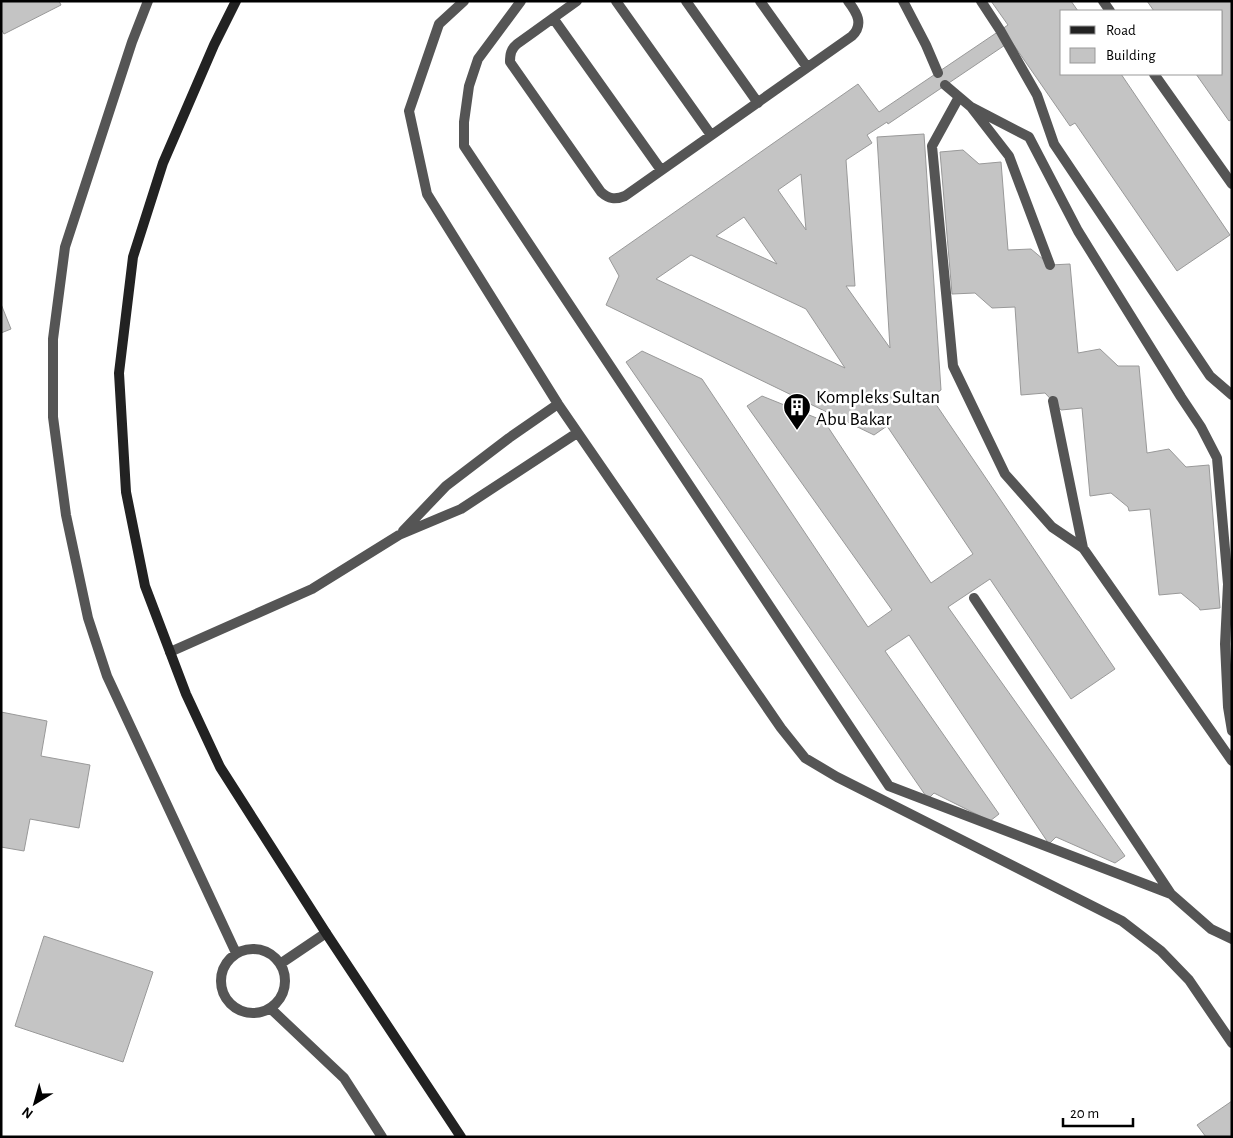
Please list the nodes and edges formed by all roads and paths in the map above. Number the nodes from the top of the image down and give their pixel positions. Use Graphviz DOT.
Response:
graph roads {
  1 [pos="148,1"];
  2 [pos="236,1"];
  3 [pos="464,1"];
  4 [pos="521,1"];
  5 [pos="577,1"];
  6 [pos="616,1"];
  7 [pos="686,1"];
  8 [pos="760,1"];
  9 [pos="848,1"];
  10 [pos="903,1"];
  11 [pos="981,1"];
  12 [pos="553,18"];
  13 [pos="807,67"];
  14 [pos="938,73"];
  15 [pos="1155,75"];
  16 [pos="945,85"];
  17 [pos="960,97"];
  18 [pos="758,103"];
  19 [pos="971,107"];
  20 [pos="711,136"];
  21 [pos="661,170"];
  22 [pos="1232,184"];
  23 [pos="1050,265"];
  24 [pos="1232,395"];
  25 [pos="1052,401"];
  26 [pos="558,404"];
  27 [pos="577,433"];
  28 [pos="399,535"];
  29 [pos="1083,548"];
  30 [pos="974,598"];
  31 [pos="170,652"];
  32 [pos="1232,731"];
  33 [pos="1232,761"];
  34 [pos="1170,894"];
  35 [pos="326,933"];
  36 [pos="1232,940"];
  37 [pos="236,953"];
  38 [pos="280,964"];
  39 [pos="270,1008"];
  40 [pos="1232,1043"];
  41 [pos="382,1137"];
  42 [pos="460,1137"];
  1 -- 37 [label="lane"];
  2 -- 31 [label="street"];
  3 -- 26 [label="lane"];
  4 -- 34 [label="lane"];
  5 -- 12 [label="lane"];
  6 -- 20 [label="lane"];
  7 -- 18 [label="lane"];
  8 -- 13 [label="lane"];
  9 -- 13 [label="lane"];
  10 -- 14 [label="lane"];
  11 -- 24 [label="lane"];
  12 -- 21 [label="lane"];
  12 -- 21 [label="lane"];
  13 -- 18 [label="lane"];
  15 -- 22 [label="lane"];
  16 -- 17 [label="lane"];
  17 -- 19 [label="lane"];
  17 -- 29 [label="lane"];
  18 -- 20 [label="lane"];
  19 -- 23 [label="lane"];
  19 -- 32 [label="lane"];
  20 -- 21 [label="lane"];
  25 -- 29 [label="lane"];
  26 -- 27 [label="lane"];
  26 -- 28 [label="lane"];
  27 -- 28 [label="lane"];
  27 -- 40 [label="lane"];
  28 -- 31 [label="lane"];
  29 -- 33 [label="lane"];
  30 -- 34 [label="lane"];
  31 -- 35 [label="street"];
  34 -- 36 [label="lane"];
  35 -- 38 [label="lane"];
  35 -- 42 [label="street"];
  37 -- 38 [label="lane"];
  37 -- 39 [label="lane"];
  38 -- 39 [label="lane"];
  39 -- 41 [label="lane"];
}
